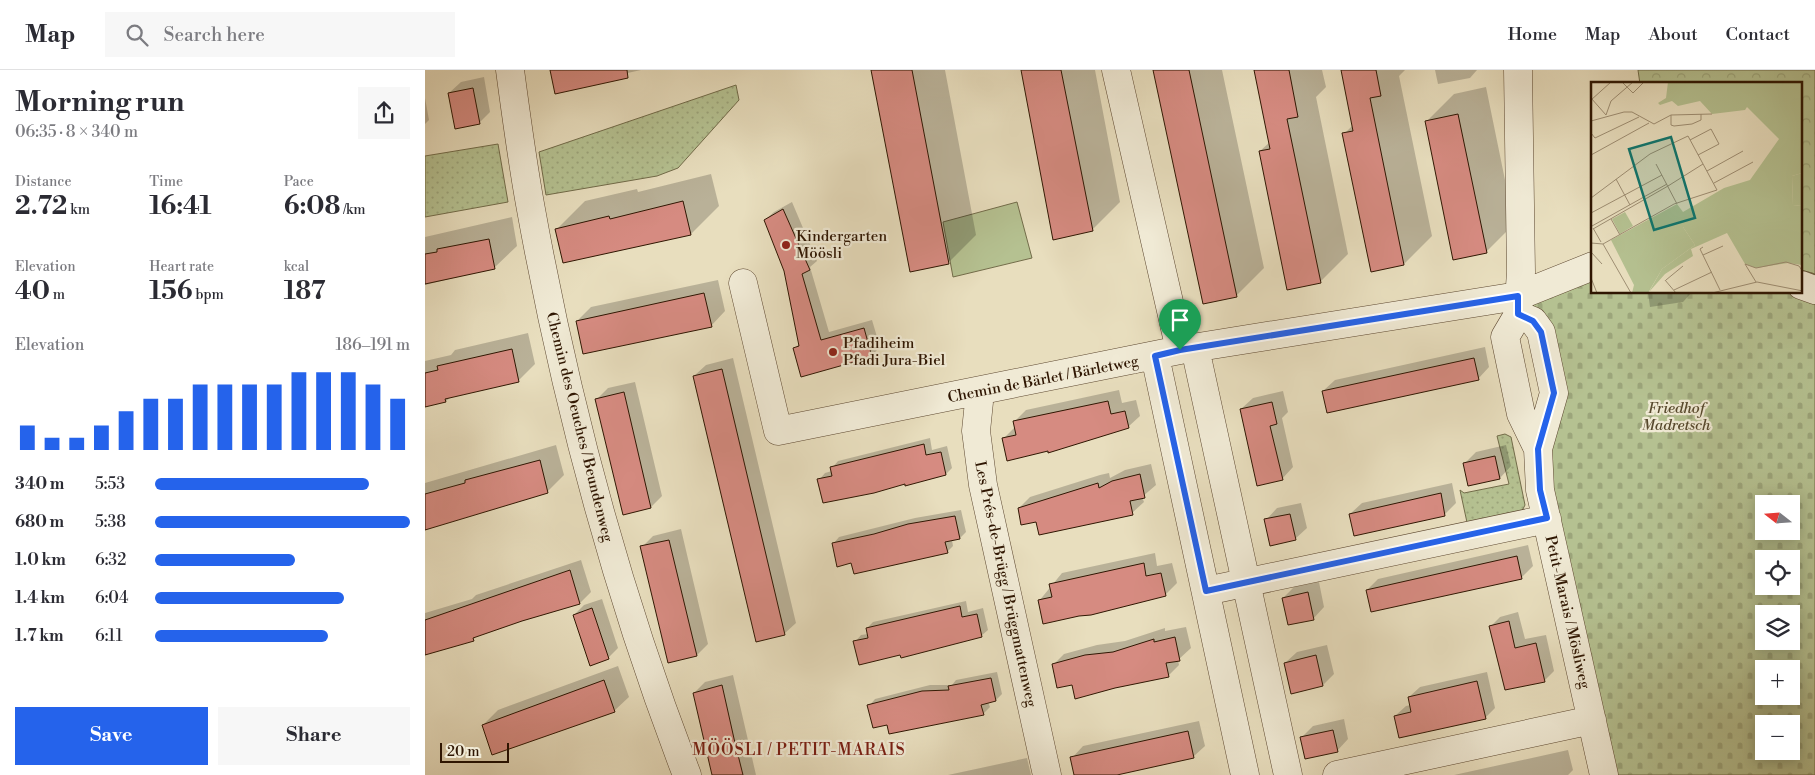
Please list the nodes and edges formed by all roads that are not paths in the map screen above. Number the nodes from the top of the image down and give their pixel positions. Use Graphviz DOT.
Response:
graph roads {
  1 [pos="509,70"];
  2 [pos="1115,70"];
  3 [pos="1519,70"];
  4 [pos="1591,267"];
  5 [pos="743,283"];
  6 [pos="1803,286"];
  7 [pos="1815,290"];
  8 [pos="1518,305"];
  9 [pos="1177,352"];
  10 [pos="980,392"];
  11 [pos="1538,449"];
  12 [pos="1547,518"];
  13 [pos="1246,584"];
  14 [pos="1206,591"];
  15 [pos="1591,720"];
  16 [pos="687,775"];
  17 [pos="1047,775"];
  18 [pos="1245,775"];
  19 [pos="1288,775"];
  20 [pos="1337,775"];
  21 [pos="1604,775"];
  1 -- 16 [label="street, Chemin des Oeuches / Beundenweg"];
  2 -- 9 [label="street"];
  3 -- 8 [label="street"];
  4 -- 8 [label="street, Chemin de Bärlet / Bärletweg"];
  5 -- 10 [label="street, Chemin de Bärlet / Bärletweg"];
  6 -- 7 [label="street"];
  8 -- 9 [label="street, Chemin de Bärlet / Bärletweg"];
  8 -- 11 [label="street, Petit-Marais / Mösliweg"];
  8 -- 11 [label="street, Petit-Marais / Mösliweg"];
  9 -- 10 [label="street, Chemin de Bärlet / Bärletweg"];
  9 -- 13 [label="street"];
  9 -- 14 [label="street"];
  10 -- 17 [label="street, Les Prés-de-Brügg / Brüggmattenweg"];
  11 -- 12 [label="street, Petit-Marais / Mösliweg"];
  12 -- 13 [label="street"];
  12 -- 15 [label="street, Petit-Marais / Mösliweg"];
  13 -- 14 [label="street"];
  13 -- 19 [label="street"];
  14 -- 18 [label="street"];
  15 -- 20 [label="street"];
  15 -- 21 [label="street, Petit-Marais / Mösliweg"];
}
